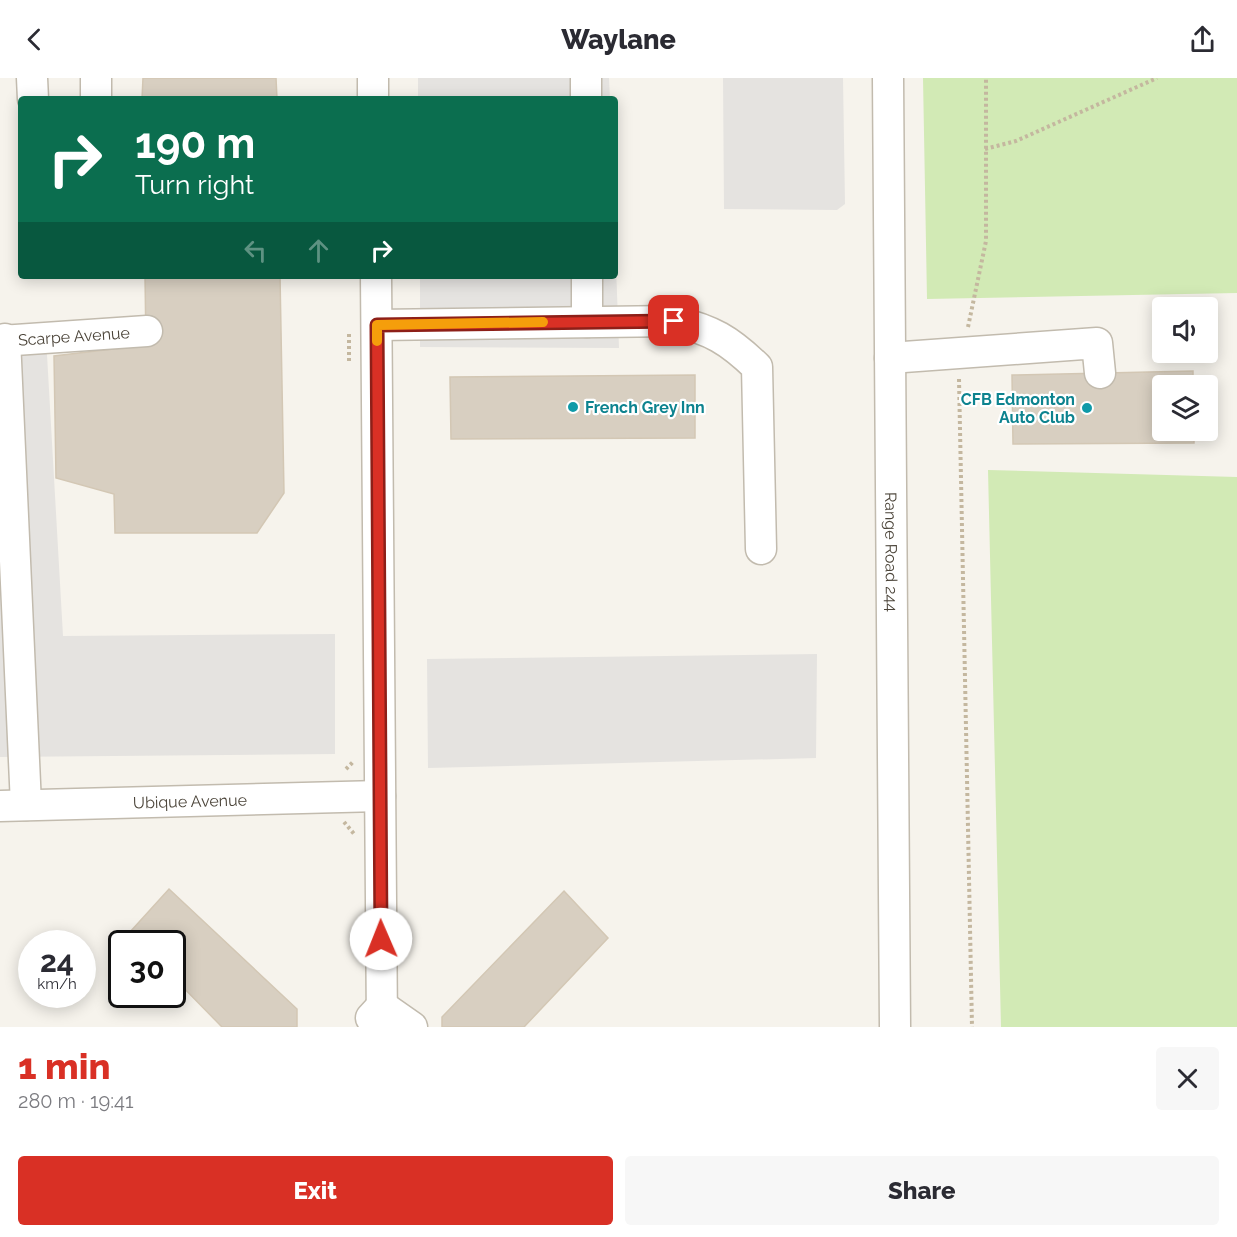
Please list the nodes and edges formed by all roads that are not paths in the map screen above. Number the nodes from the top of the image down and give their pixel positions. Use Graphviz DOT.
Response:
graph roads {
  1 [pos="32,78"];
  2 [pos="96,78"];
  3 [pos="373,78"];
  4 [pos="586,78"];
  5 [pos="888,78"];
  6 [pos="33,96"];
  7 [pos="96,96"];
  8 [pos="373,96"];
  9 [pos="586,96"];
  10 [pos="376,279"];
  11 [pos="587,279"];
  12 [pos="587,322"];
  13 [pos="377,325"];
  14 [pos="147,331"];
  15 [pos="3,340"];
  16 [pos="890,358"];
  17 [pos="1100,373"];
  18 [pos="761,549"];
  19 [pos="380,796"];
  20 [pos="13,805"];
  21 [pos="376,1020"];
  22 [pos="412,1027"];
  23 [pos="895,1027"];
  1 -- 6 [label="street"];
  2 -- 7 [label="street"];
  3 -- 8 [label="street"];
  4 -- 9 [label="street"];
  5 -- 16 [label="street, Range Road 244"];
  10 -- 13 [label="street"];
  11 -- 12 [label="street"];
  12 -- 13 [label="street"];
  12 -- 18 [label="street"];
  13 -- 19 [label="street"];
  14 -- 15 [label="street, Scarpe Avenue"];
  15 -- 20 [label="street"];
  16 -- 17 [label="street"];
  16 -- 23 [label="street, Range Road 244"];
  19 -- 20 [label="street, Ubique Avenue"];
  19 -- 21 [label="street"];
  21 -- 22 [label="street"];
}
